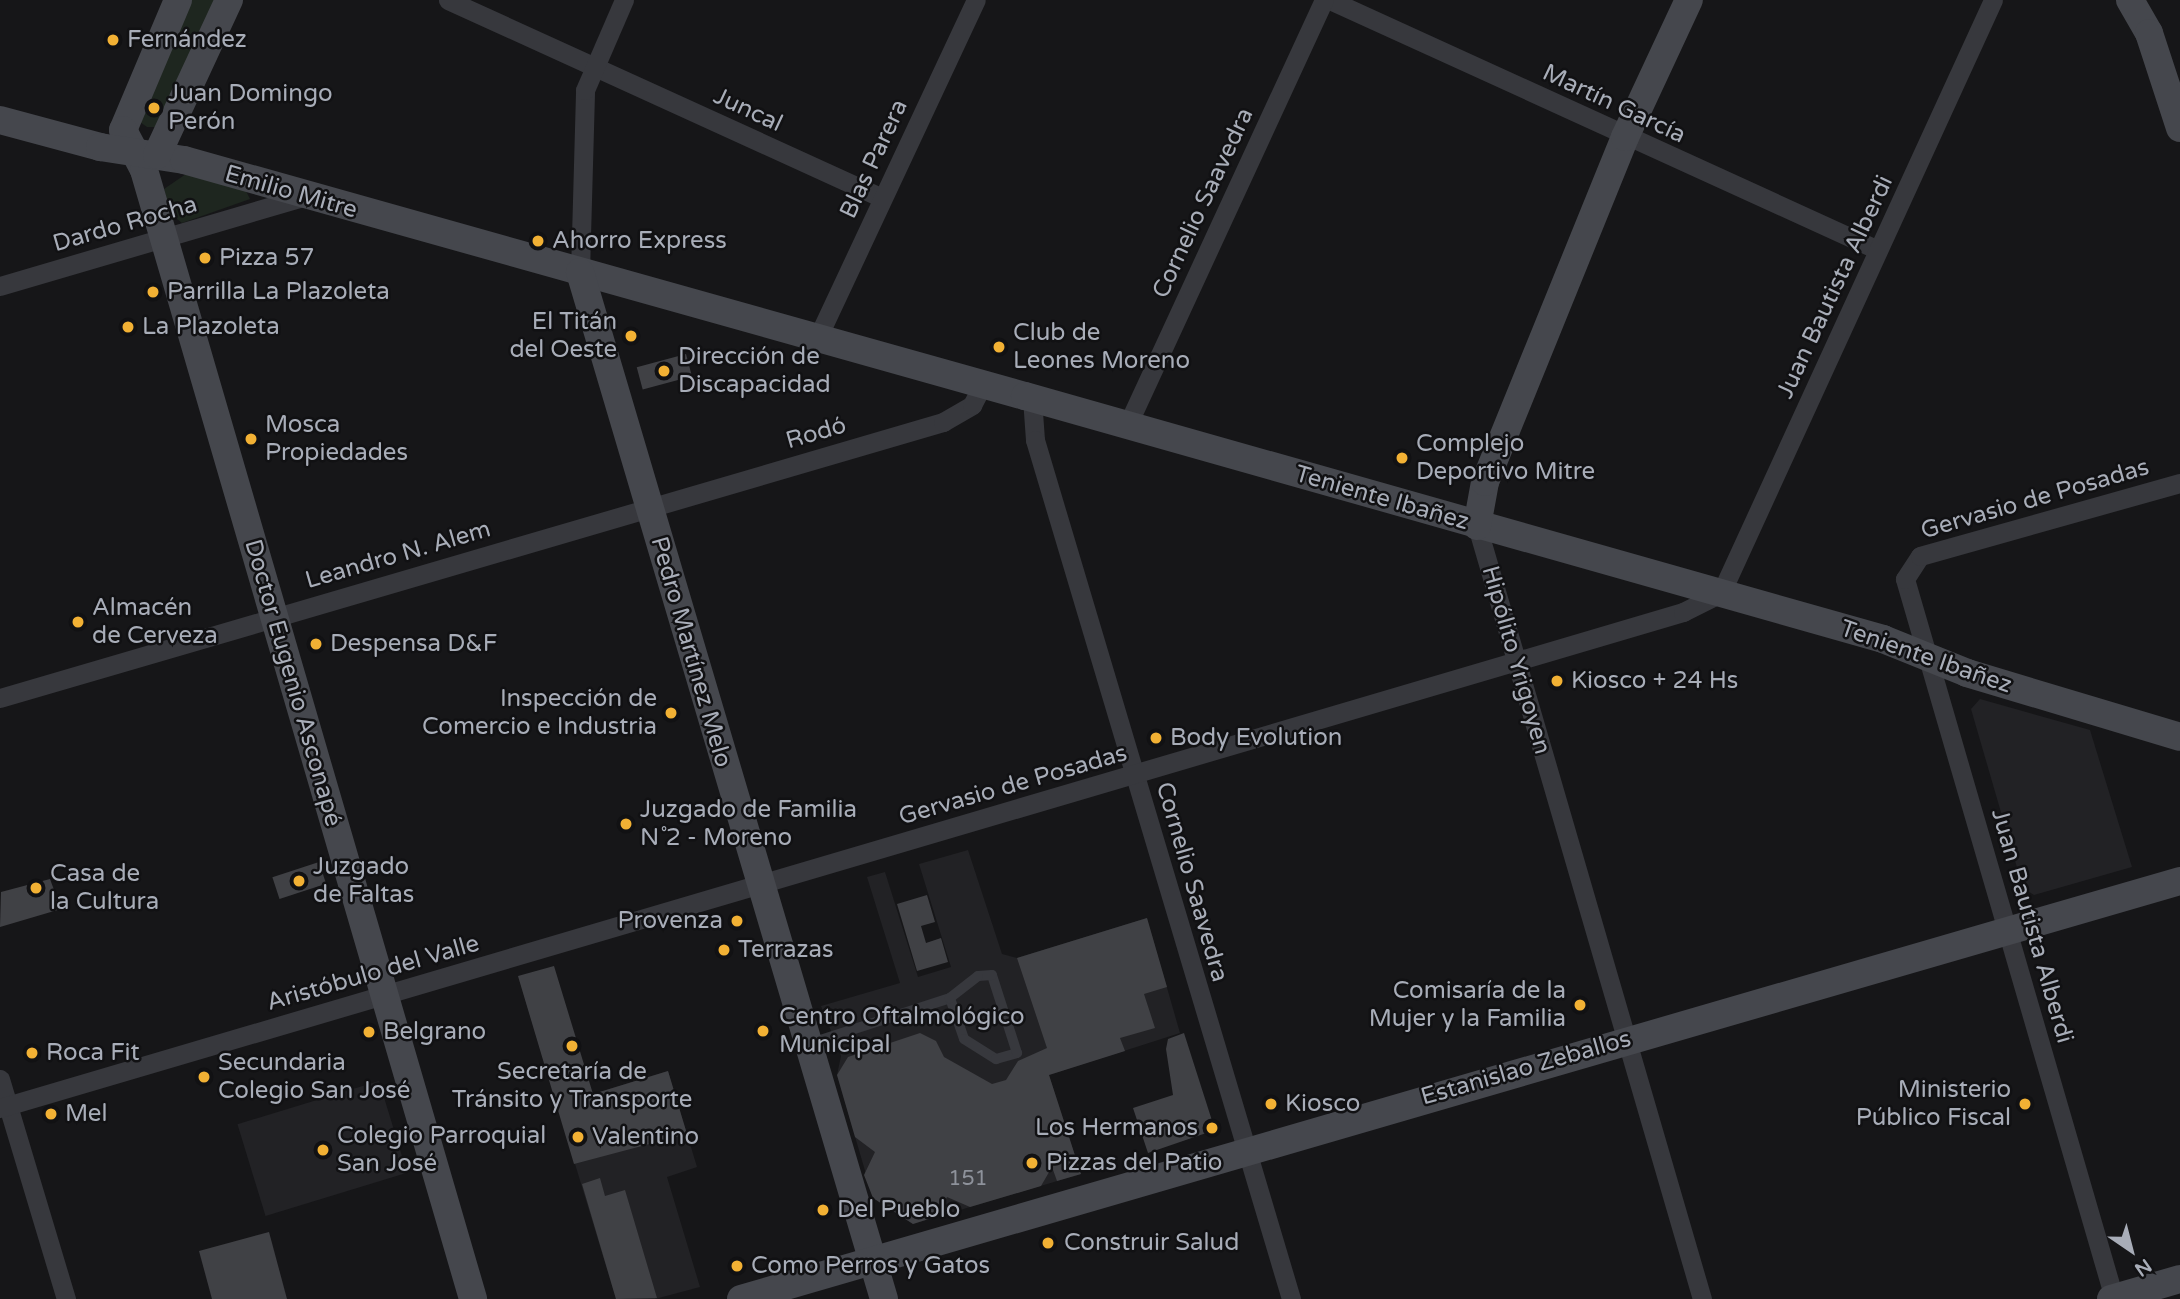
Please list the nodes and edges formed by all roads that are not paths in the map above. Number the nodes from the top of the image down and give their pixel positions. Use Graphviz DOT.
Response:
graph roads {
  1 [pos="178,0"];
  2 [pos="229,0"];
  3 [pos="448,0"];
  4 [pos="624,0"];
  5 [pos="976,0"];
  6 [pos="1324,0"];
  7 [pos="1330,0"];
  8 [pos="1689,0"];
  9 [pos="1993,0"];
  10 [pos="2130,0"];
  11 [pos="593,66"];
  12 [pos="2172,73"];
  13 [pos="0,120"];
  14 [pos="2180,128"];
  15 [pos="1625,137"];
  16 [pos="143,153"];
  17 [pos="303,197"];
  18 [pos="882,198"];
  19 [pos="164,238"];
  20 [pos="1878,250"];
  21 [pos="580,272"];
  22 [pos="0,286"];
  23 [pos="817,339"];
  24 [pos="983,384"];
  25 [pos="1032,398"];
  26 [pos="1127,426"];
  27 [pos="2180,483"];
  28 [pos="649,508"];
  29 [pos="1477,526"];
  30 [pos="1907,568"];
  31 [pos="1721,593"];
  32 [pos="274,617"];
  33 [pos="1928,657"];
  34 [pos="1517,662"];
  35 [pos="0,698"];
  36 [pos="2180,737"];
  37 [pos="1135,774"];
  38 [pos="2180,881"];
  39 [pos="760,885"];
  40 [pos="2007,930"];
  41 [pos="384,995"];
  42 [pos="950,999"];
  43 [pos="1627,1039"];
  44 [pos="810,1043"];
  45 [pos="0,1079"];
  46 [pos="4,1107"];
  47 [pos="1245,1151"];
  48 [pos="873,1260"];
  49 [pos="2180,1279"];
  50 [pos="2113,1298"];
  51 [pos="66,1299"];
  52 [pos="473,1299"];
  53 [pos="741,1299"];
  54 [pos="884,1299"];
  55 [pos="1291,1299"];
  56 [pos="1702,1299"];
  1 -- 16 [label="street"];
  2 -- 16 [label="street"];
  3 -- 11 [label="street, Juncal"];
  4 -- 11 [label="street, Pedro Martínez Melo"];
  5 -- 18 [label="street, Blas Parera"];
  6 -- 26 [label="street, Cornelio Saavedra"];
  7 -- 15 [label="street, Martín García"];
  8 -- 15 [label="street, Hipólito Yrigoyen"];
  9 -- 20 [label="street, Juan Bautista Alberdi"];
  10 -- 12 [label="street"];
  11 -- 18 [label="street, Juncal"];
  11 -- 21 [label="street, Pedro Martínez Melo"];
  12 -- 14 [label="street"];
  13 -- 16 [label="street, Emilio Mitre"];
  15 -- 20 [label="street, Martín García"];
  15 -- 29 [label="street, Hipólito Yrigoyen"];
  16 -- 17 [label="street, Emilio Mitre"];
  16 -- 19 [label="street, Doctor Eugenio Asconapé"];
  17 -- 19 [label="street, Dardo Rocha"];
  17 -- 21 [label="street, Emilio Mitre"];
  18 -- 23 [label="street, Blas Parera"];
  19 -- 22 [label="street, Dardo Rocha"];
  19 -- 32 [label="street, Doctor Eugenio Asconapé"];
  20 -- 31 [label="street, Juan Bautista Alberdi"];
  21 -- 23 [label="street, Teniente Ibañez"];
  21 -- 28 [label="street, Pedro Martínez Melo"];
  23 -- 24 [label="street, Teniente Ibañez"];
  24 -- 25 [label="street, Teniente Ibañez"];
  24 -- 28 [label="street, Rodó"];
  25 -- 26 [label="street, Teniente Ibañez"];
  25 -- 37 [label="street, Cornelio Saavedra"];
  26 -- 29 [label="street, Teniente Ibañez"];
  27 -- 30 [label="street, Gervasio de Posadas"];
  28 -- 32 [label="street, Leandro N. Alem"];
  28 -- 39 [label="street, Pedro Martínez Melo"];
  29 -- 31 [label="street, Teniente Ibañez"];
  29 -- 34 [label="street, Hipólito Yrigoyen"];
  30 -- 33 [label="street, Juan Bautista Alberdi"];
  31 -- 33 [label="street, Teniente Ibañez"];
  31 -- 34 [label="street, Gervasio de Posadas"];
  32 -- 35 [label="street, Leandro N. Alem"];
  32 -- 41 [label="street, Doctor Eugenio Asconapé"];
  33 -- 36 [label="street, Teniente Ibañez"];
  33 -- 40 [label="street, Juan Bautista Alberdi"];
  34 -- 37 [label="street, Gervasio de Posadas"];
  34 -- 43 [label="street, Hipólito Yrigoyen"];
  37 -- 39 [label="street, Gervasio de Posadas"];
  37 -- 47 [label="street, Cornelio Saavedra"];
  38 -- 40 [label="street, Estanislao Zeballos"];
  39 -- 41 [label="street, Aristóbulo del Valle"];
  39 -- 44 [label="street, Pedro Martínez Melo"];
  40 -- 43 [label="street, Estanislao Zeballos"];
  40 -- 50 [label="street, Juan Bautista Alberdi"];
  41 -- 46 [label="street, Aristóbulo del Valle"];
  41 -- 52 [label="street, Doctor Eugenio Asconapé"];
  42 -- 42 [label="lane"];
  42 -- 44 [label="lane"];
  43 -- 47 [label="street, Estanislao Zeballos"];
  43 -- 56 [label="street, Hipólito Yrigoyen"];
  44 -- 48 [label="street, Pedro Martínez Melo"];
  45 -- 46 [label="street"];
  46 -- 51 [label="street"];
  47 -- 48 [label="street, Estanislao Zeballos"];
  47 -- 55 [label="street, Cornelio Saavedra"];
  48 -- 53 [label="street, Estanislao Zeballos"];
  48 -- 54 [label="street, Pedro Martínez Melo"];
  49 -- 50 [label="street"];
}
